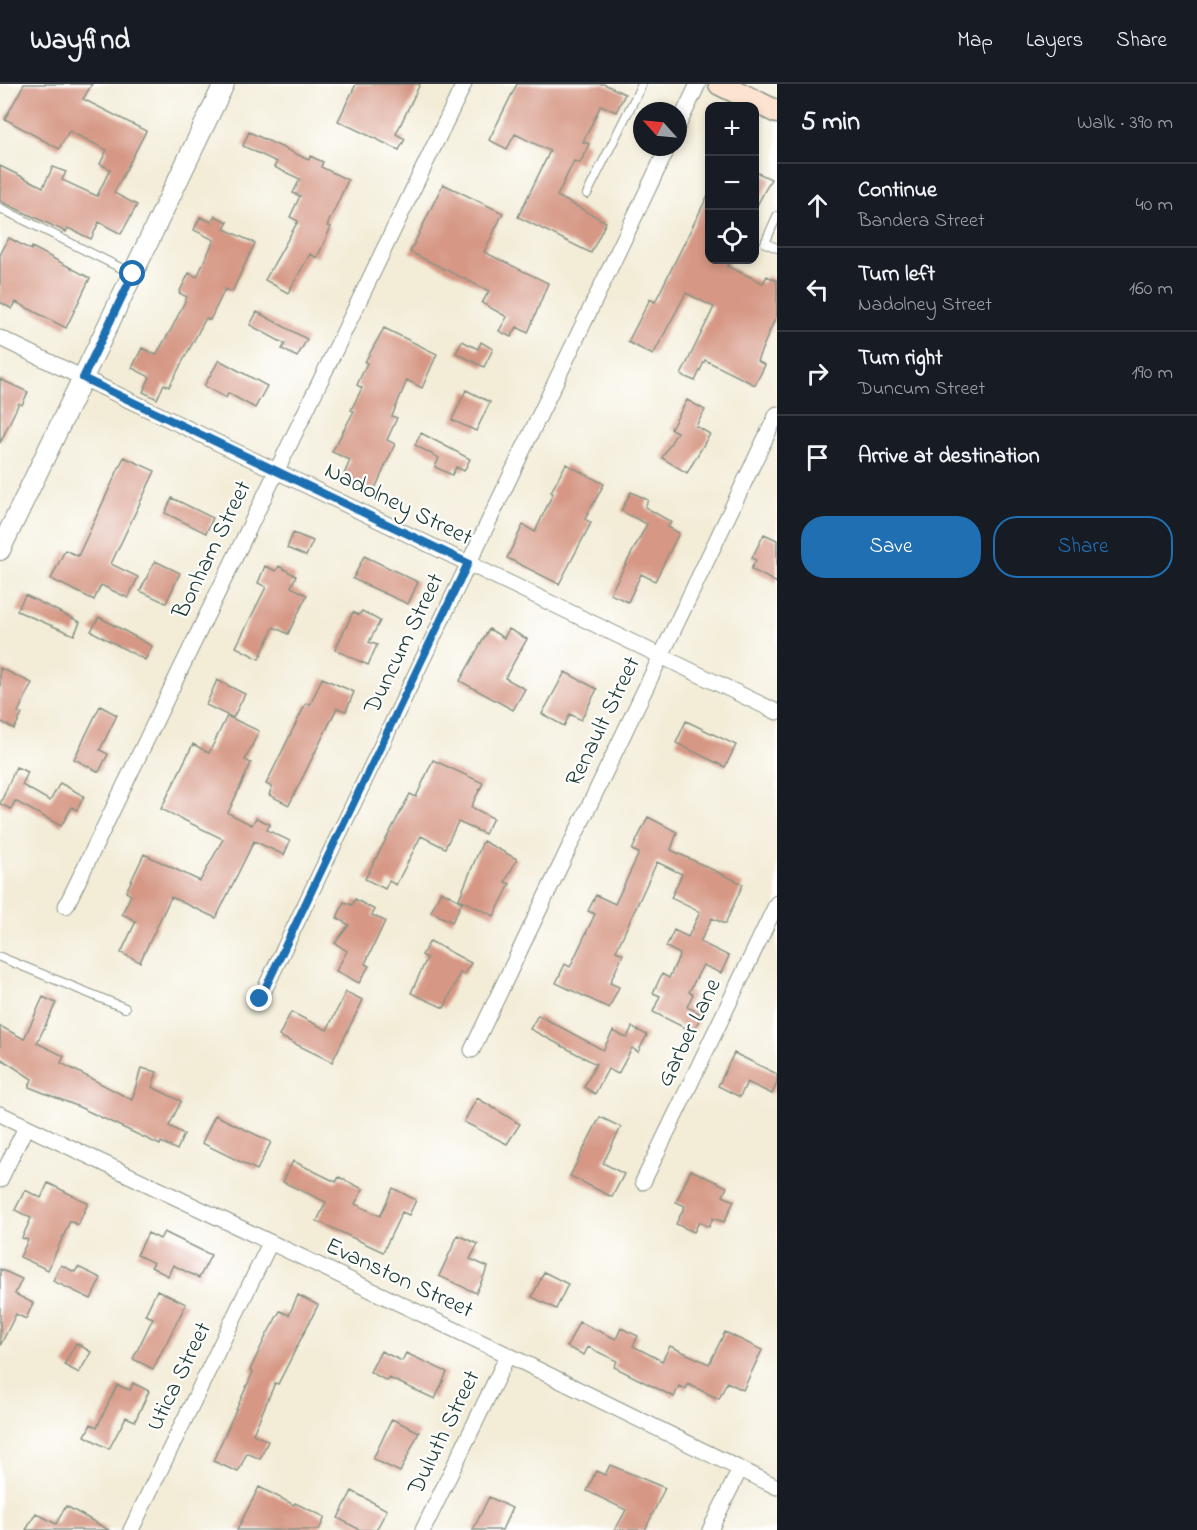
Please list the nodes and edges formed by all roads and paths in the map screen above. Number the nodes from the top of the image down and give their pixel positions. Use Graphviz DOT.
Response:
graph roads {
  1 [pos="224,84"];
  2 [pos="464,84"];
  3 [pos="642,84"];
  4 [pos="698,84"];
  5 [pos="720,84"];
  6 [pos="687,107"];
  7 [pos="777,112"];
  8 [pos="664,156"];
  9 [pos="587,194"];
  10 [pos="0,208"];
  11 [pos="777,216"];
  12 [pos="777,248"];
  13 [pos="133,274"];
  14 [pos="0,338"];
  15 [pos="83,378"];
  16 [pos="777,414"];
  17 [pos="277,471"];
  18 [pos="0,550"];
  19 [pos="468,563"];
  20 [pos="661,656"];
  21 [pos="777,712"];
  22 [pos="777,903"];
  23 [pos="66,906"];
  24 [pos="0,957"];
  25 [pos="260,999"];
  26 [pos="125,1008"];
  27 [pos="472,1050"];
  28 [pos="0,1114"];
  29 [pos="26,1127"];
  30 [pos="0,1180"];
  31 [pos="643,1182"];
  32 [pos="270,1243"];
  33 [pos="508,1355"];
  34 [pos="740,1469"];
  35 [pos="777,1487"];
  36 [pos="131,1530"];
  37 [pos="423,1530"];
  38 [pos="710,1530"];
  1 -- 13 [label="street"];
  2 -- 17 [label="street, Bonham Street"];
  3 -- 9 [label="lane"];
  4 -- 6 [label="street"];
  5 -- 7 [label="main road"];
  8 -- 19 [label="street, Duncum Street"];
  10 -- 13 [label="lane"];
  11 -- 12 [label="lane"];
  13 -- 15 [label="street"];
  14 -- 15 [label="street, Nadolney Street"];
  15 -- 17 [label="street, Nadolney Street"];
  15 -- 18 [label="street"];
  16 -- 20 [label="street, Renault Street"];
  17 -- 19 [label="street, Nadolney Street"];
  17 -- 23 [label="street, Bonham Street"];
  19 -- 20 [label="street, Nadolney Street"];
  19 -- 25 [label="street, Duncum Street"];
  20 -- 21 [label="street, Nadolney Street"];
  20 -- 27 [label="street, Renault Street"];
  22 -- 31 [label="street, Garber Lane"];
  24 -- 26 [label="lane"];
  28 -- 29 [label="street, Evanston Street"];
  29 -- 30 [label="street"];
  29 -- 32 [label="street, Evanston Street"];
  32 -- 33 [label="street, Evanston Street"];
  32 -- 36 [label="street, Utica Street"];
  33 -- 34 [label="street, Evanston Street"];
  33 -- 37 [label="street, Duluth Street"];
  34 -- 35 [label="street, Evanston Street"];
  34 -- 38 [label="street"];
}
